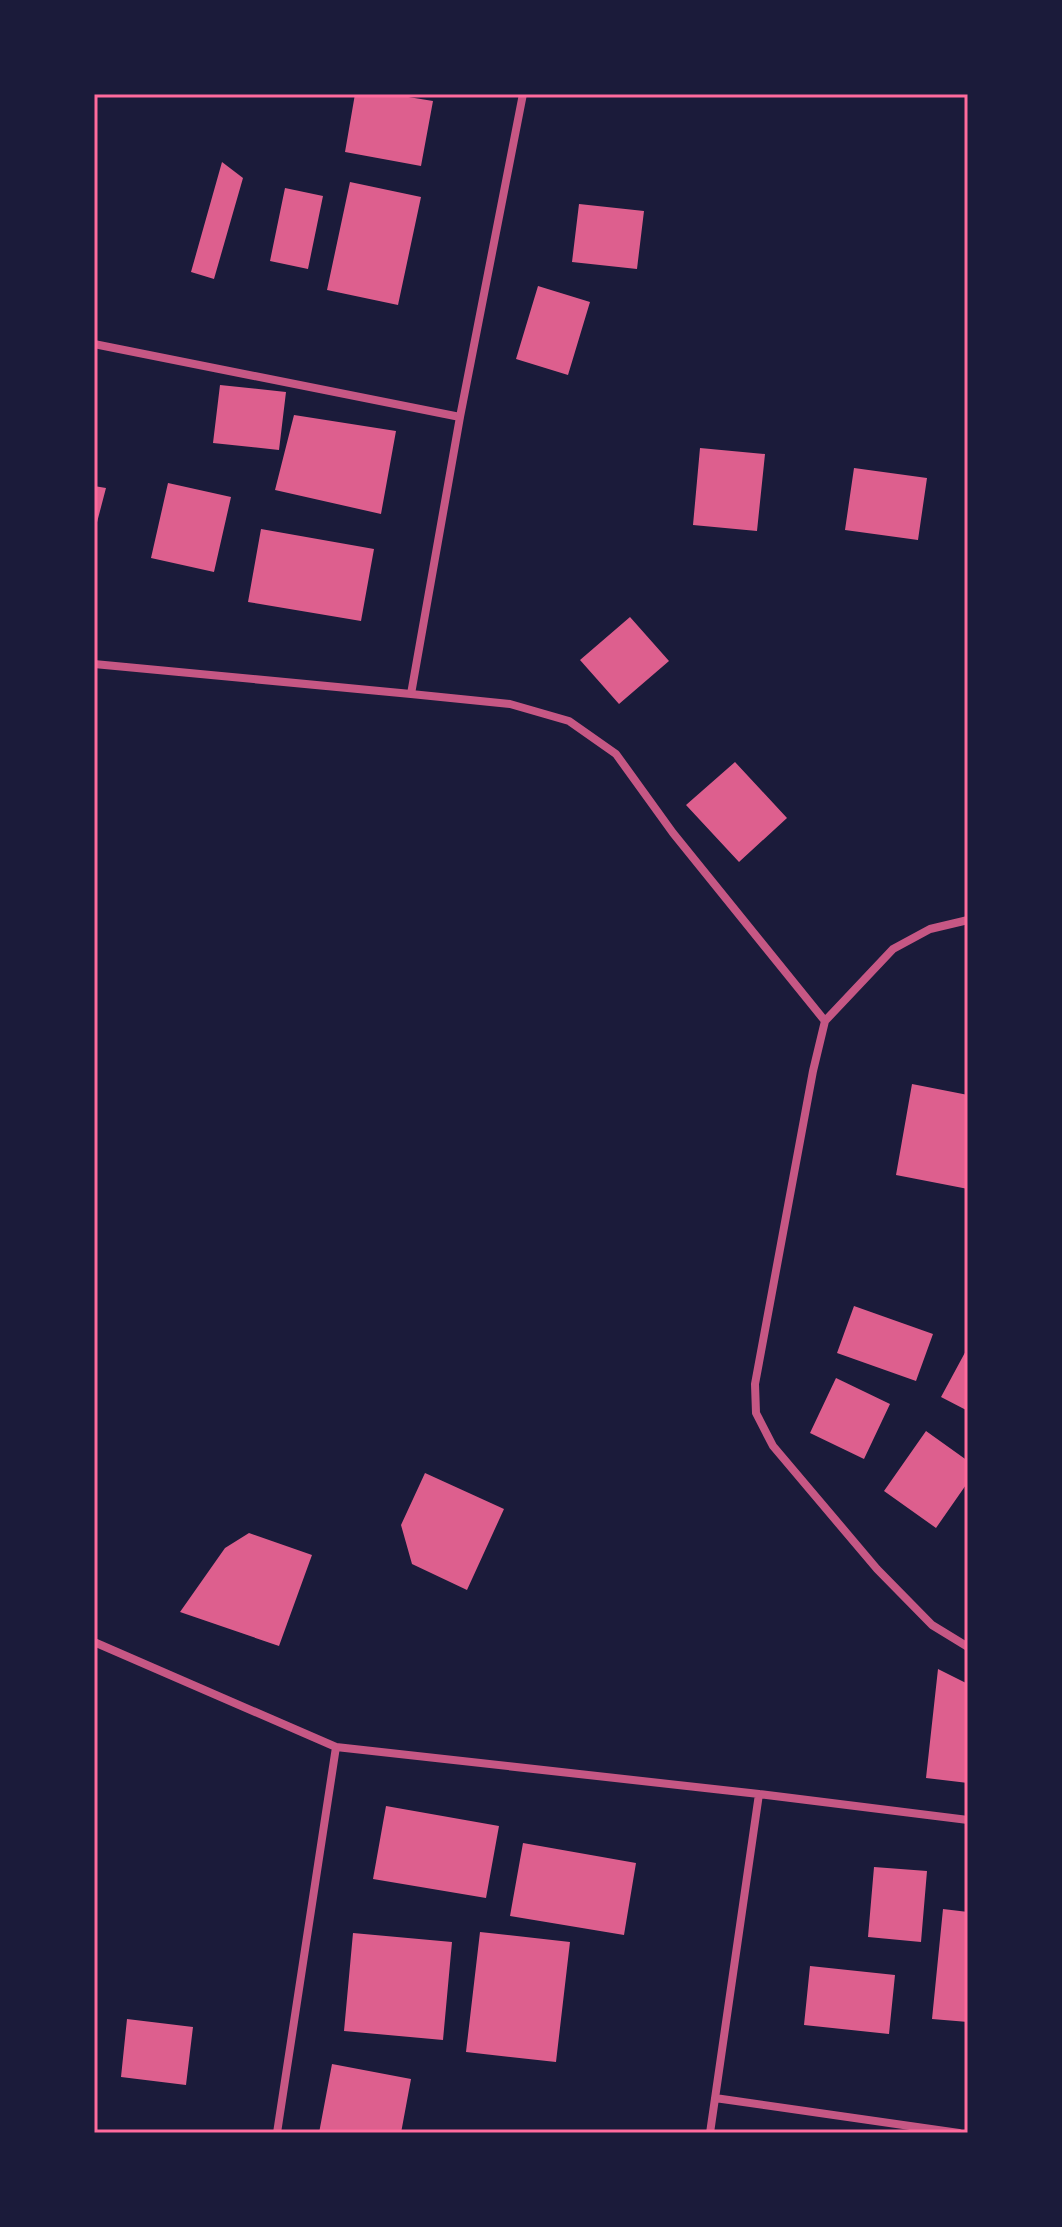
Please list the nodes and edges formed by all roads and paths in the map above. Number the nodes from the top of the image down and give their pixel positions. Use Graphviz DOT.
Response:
graph roads {
  1 [pos="523,94"];
  2 [pos="94,344"];
  3 [pos="460,417"];
  4 [pos="94,664"];
  5 [pos="411,694"];
  6 [pos="968,920"];
  7 [pos="825,1021"];
  8 [pos="94,1642"];
  9 [pos="968,1647"];
  10 [pos="336,1747"];
  11 [pos="759,1794"];
  12 [pos="968,1820"];
  13 [pos="715,2098"];
  14 [pos="277,2133"];
  15 [pos="710,2133"];
  16 [pos="959,2133"];
  1 -- 3 [label="street"];
  2 -- 3 [label="street"];
  3 -- 5 [label="street"];
  4 -- 5 [label="street"];
  5 -- 7 [label="street"];
  6 -- 7 [label="street"];
  7 -- 9 [label="street"];
  8 -- 10 [label="street"];
  10 -- 11 [label="street"];
  10 -- 14 [label="street"];
  11 -- 12 [label="street"];
  11 -- 13 [label="street"];
  13 -- 15 [label="street"];
  13 -- 16 [label="street"];
}
